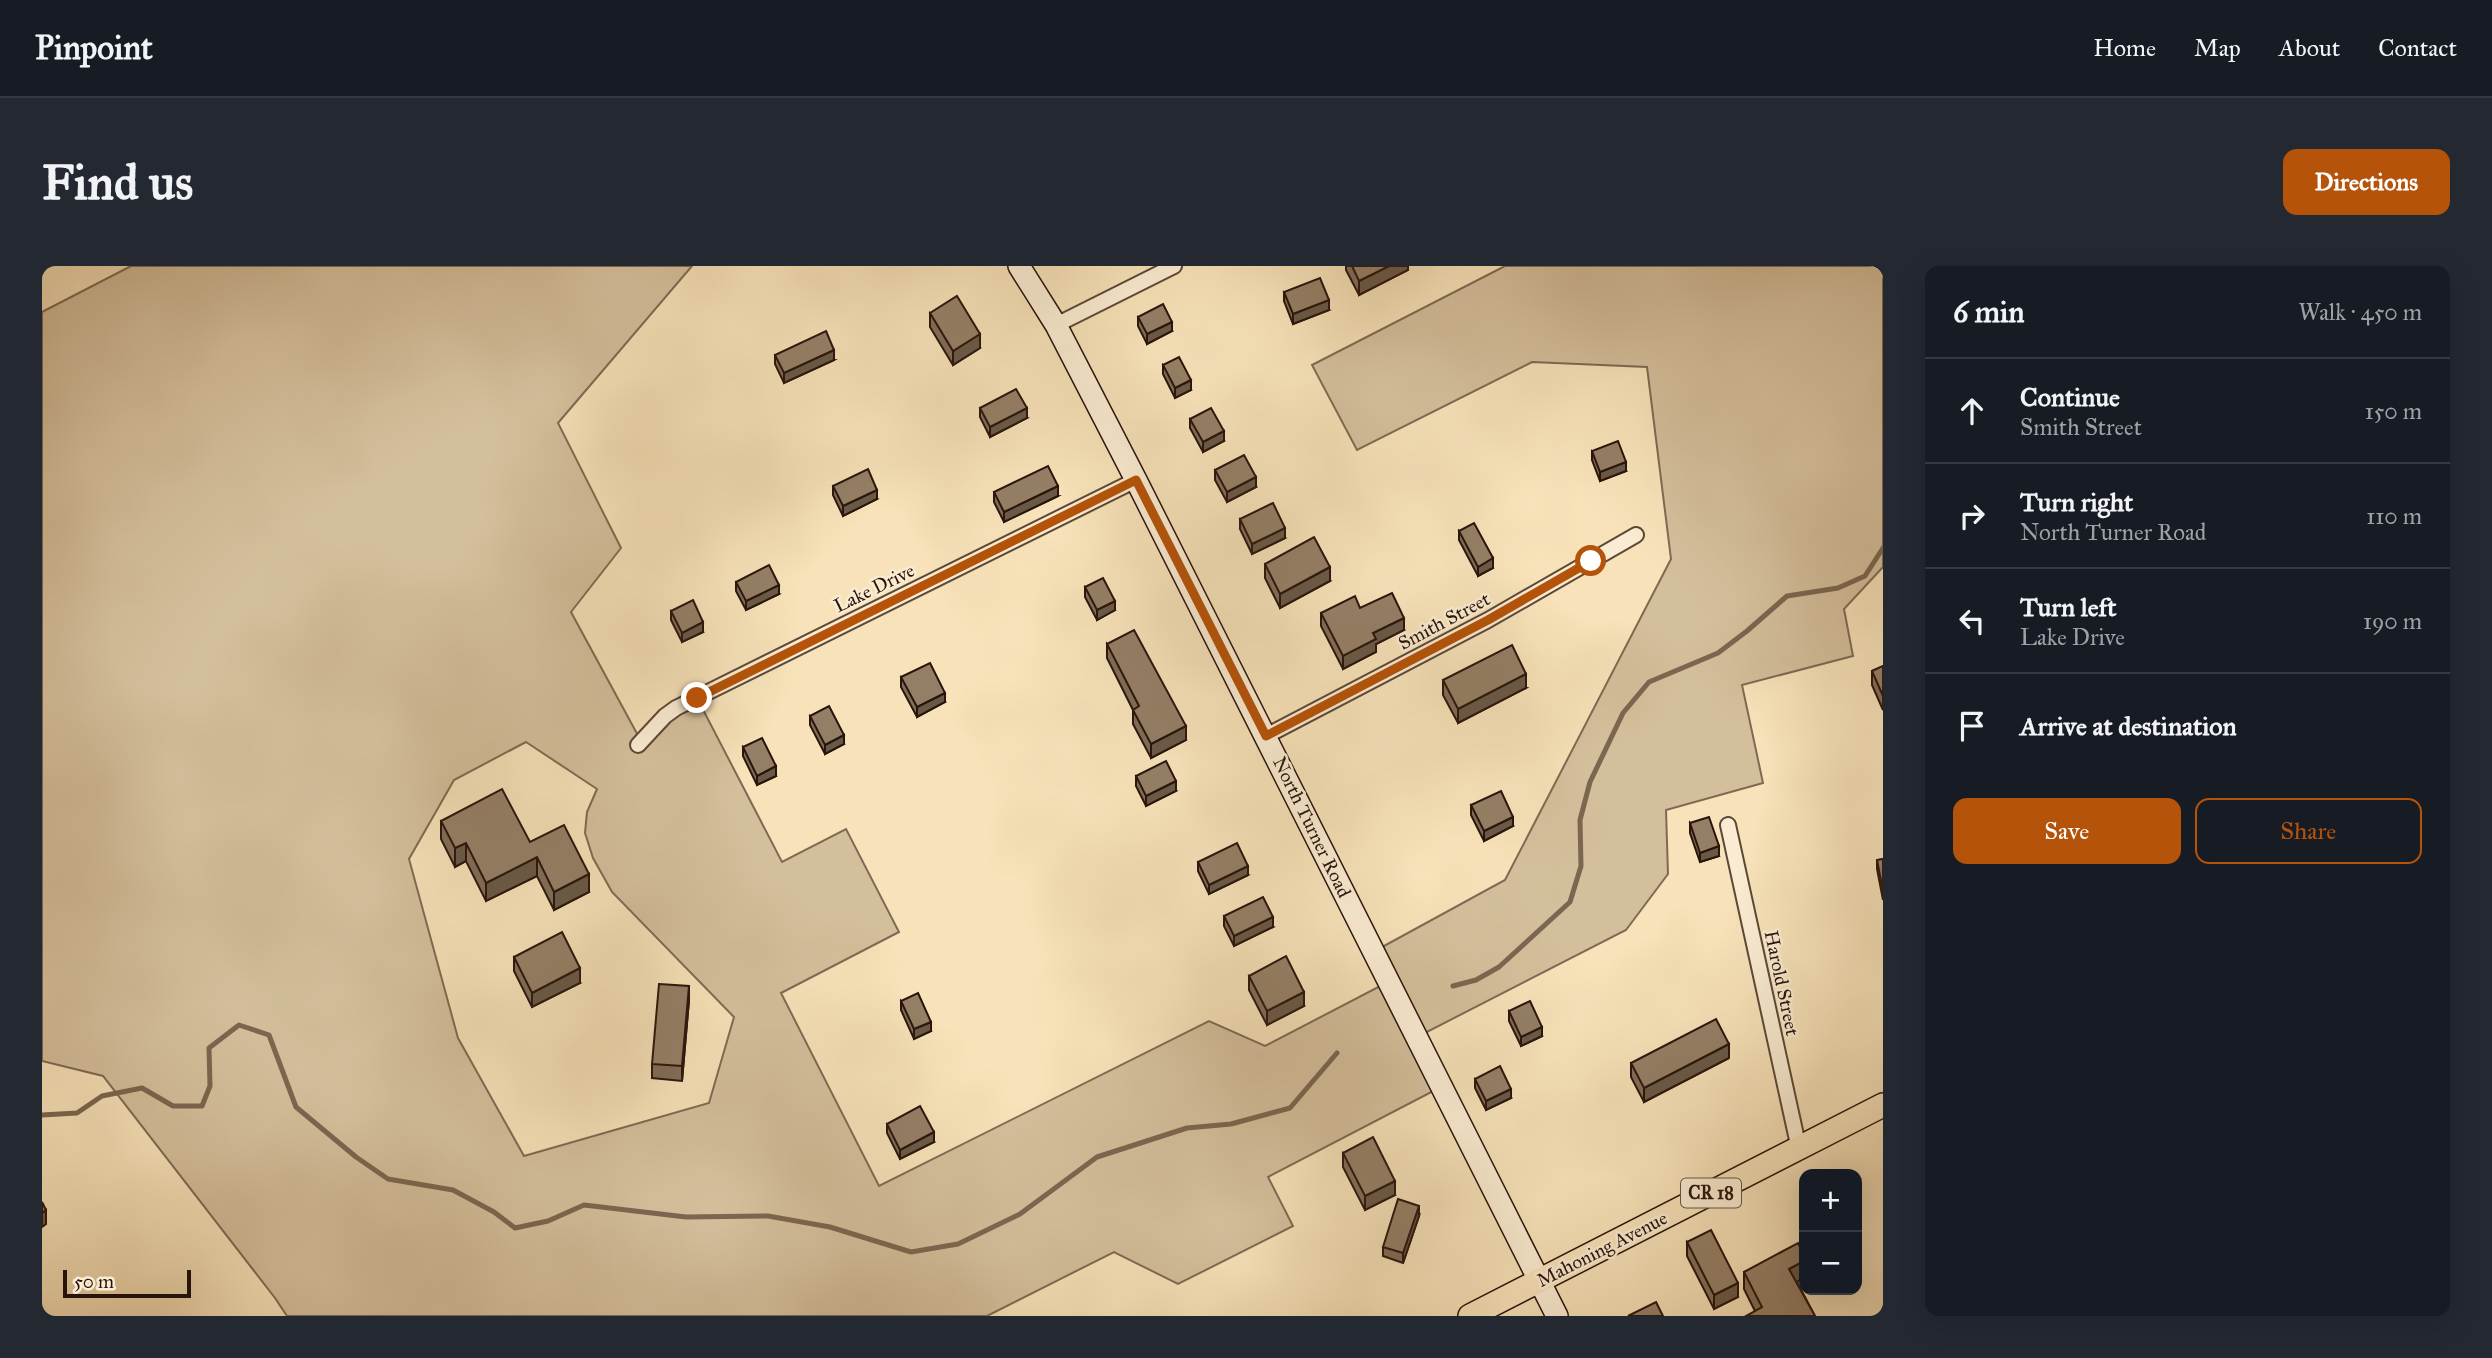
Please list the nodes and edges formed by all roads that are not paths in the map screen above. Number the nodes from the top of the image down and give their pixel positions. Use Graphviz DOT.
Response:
graph roads {
  1 [pos="1019,266"];
  2 [pos="1174,266"];
  3 [pos="1056,325"];
  4 [pos="1136,480"];
  5 [pos="1636,535"];
  6 [pos="1266,736"];
  7 [pos="638,745"];
  8 [pos="1728,825"];
  9 [pos="1883,1105"];
  10 [pos="1799,1149"];
  11 [pos="1539,1280"];
  12 [pos="1470,1316"];
  13 [pos="1557,1316"];
  1 -- 3 [label="street, North Turner Road"];
  2 -- 3 [label="street"];
  3 -- 4 [label="street, North Turner Road"];
  4 -- 6 [label="street, North Turner Road"];
  4 -- 7 [label="street, Lake Drive"];
  5 -- 6 [label="street, Smith Street"];
  6 -- 11 [label="street, North Turner Road"];
  8 -- 10 [label="street, Harold Street"];
  9 -- 10 [label="main road, Mahoning Avenue / CR 18"];
  10 -- 11 [label="main road, Mahoning Avenue / CR 18"];
  11 -- 12 [label="main road, Mahoning Avenue / CR 18"];
  11 -- 13 [label="street, North Turner Road"];
}
